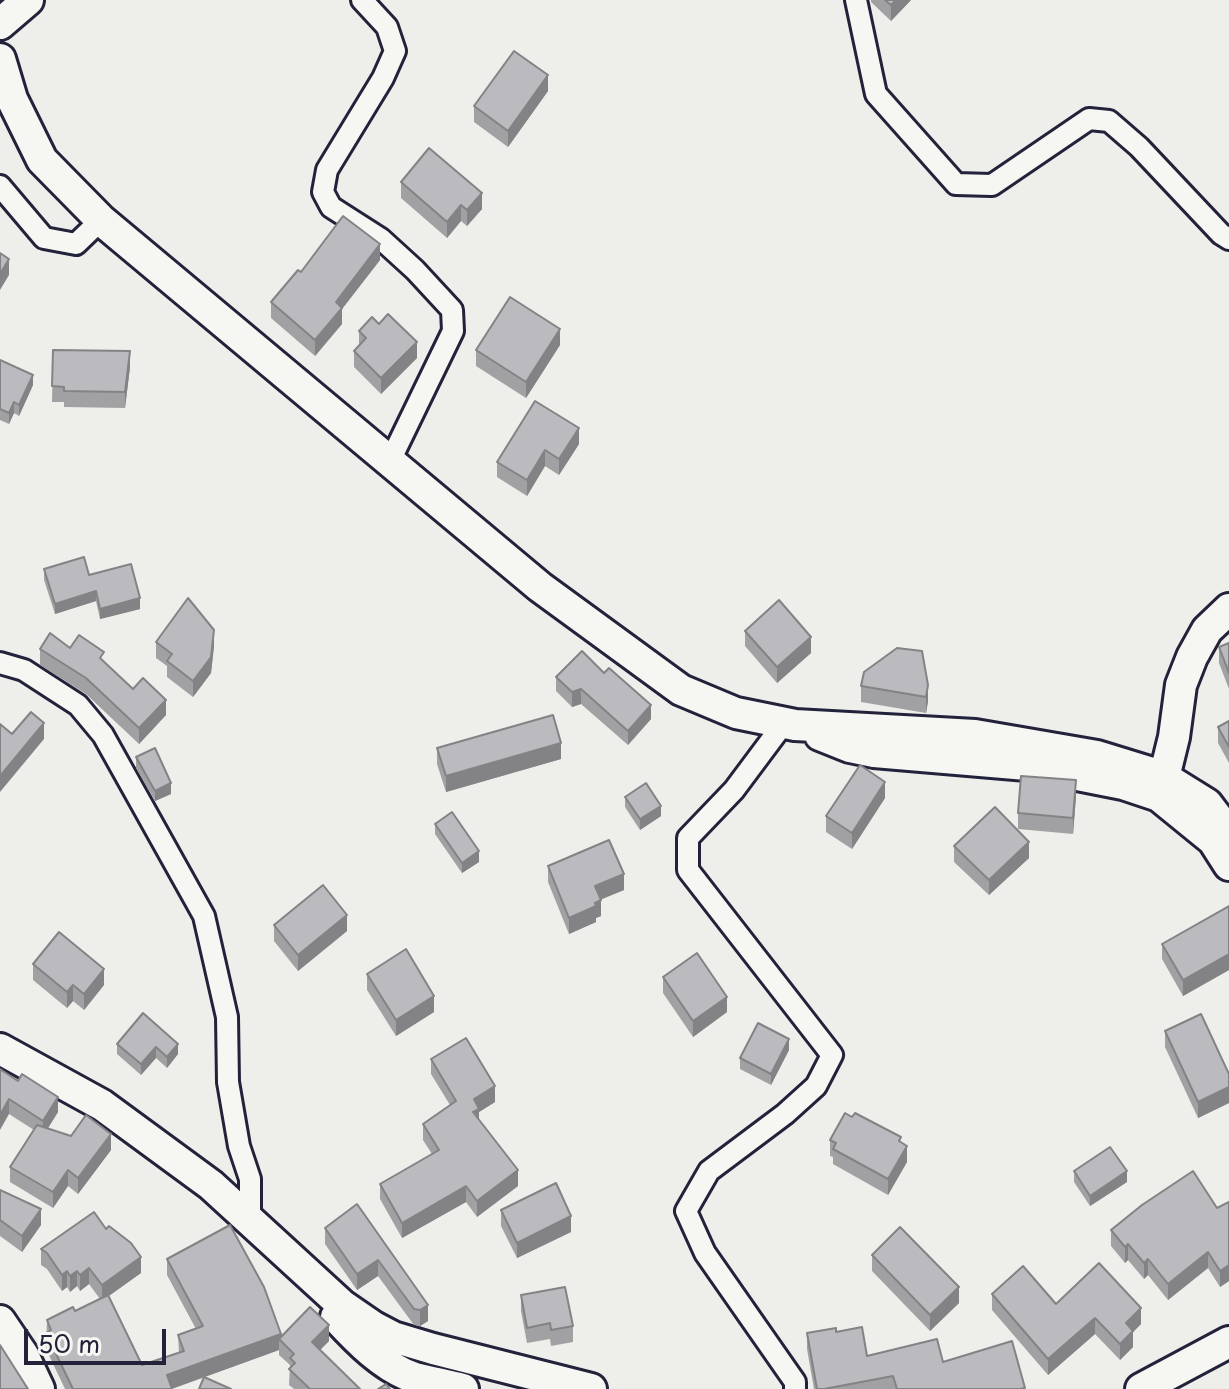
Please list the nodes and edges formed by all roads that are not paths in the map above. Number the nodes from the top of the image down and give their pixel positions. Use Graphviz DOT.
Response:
graph roads {
  1 [pos="28,0"];
  2 [pos="362,0"];
  3 [pos="856,0"];
  4 [pos="0,24"];
  5 [pos="0,59"];
  6 [pos="0,186"];
  7 [pos="101,220"];
  8 [pos="1229,239"];
  9 [pos="390,461"];
  10 [pos="1229,609"];
  11 [pos="1,665"];
  12 [pos="790,724"];
  13 [pos="1161,786"];
  14 [pos="1229,833"];
  15 [pos="1229,865"];
  16 [pos="0,1049"];
  17 [pos="250,1220"];
  18 [pos="294,1261"];
  19 [pos="0,1321"];
  20 [pos="1229,1342"];
  21 [pos="446,1352"];
  22 [pos="414,1383"];
  23 [pos="39,1389"];
  24 [pos="465,1389"];
  25 [pos="591,1389"];
  26 [pos="795,1389"];
  27 [pos="1141,1389"];
  1 -- 4 [label="main road"];
  2 -- 9 [label="street"];
  3 -- 8 [label="street"];
  5 -- 7 [label="main road"];
  6 -- 7 [label="street"];
  7 -- 9 [label="main road"];
  9 -- 12 [label="main road"];
  10 -- 13 [label="main road"];
  11 -- 17 [label="street"];
  12 -- 13 [label="main road"];
  12 -- 26 [label="street"];
  13 -- 14 [label="main road"];
  13 -- 15 [label="main road"];
  16 -- 17 [label="main road"];
  17 -- 18 [label="main road"];
  18 -- 21 [label="main road"];
  18 -- 22 [label="main road"];
  19 -- 23 [label="main road"];
  20 -- 27 [label="main road"];
  21 -- 22 [label="street"];
  21 -- 24 [label="street"];
  21 -- 25 [label="main road"];
  22 -- 24 [label="main road"];
}
